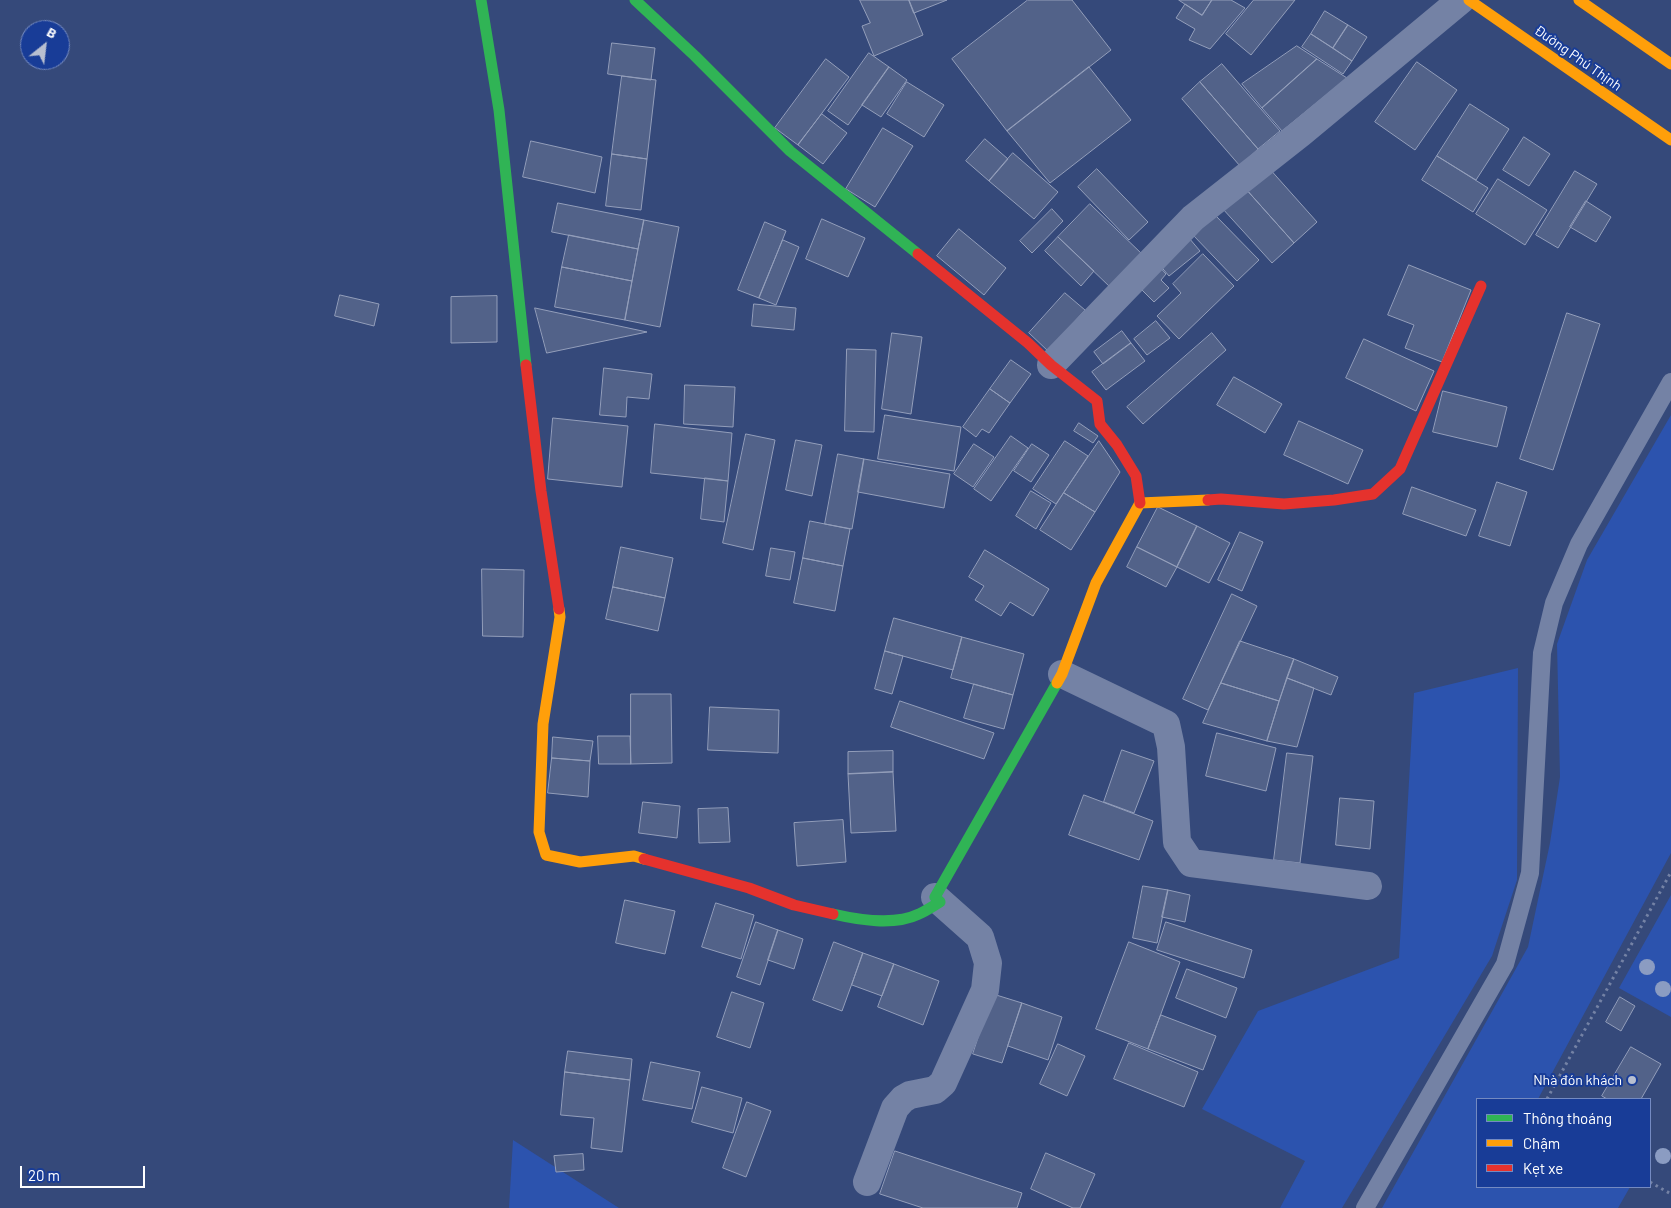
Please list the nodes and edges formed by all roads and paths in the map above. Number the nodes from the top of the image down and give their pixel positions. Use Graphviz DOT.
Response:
graph roads {
  1 [pos="480,0"];
  2 [pos="635,0"];
  3 [pos="1461,0"];
  4 [pos="1469,0"];
  5 [pos="1579,0"];
  6 [pos="1671,64"];
  7 [pos="1671,140"];
  8 [pos="1481,286"];
  9 [pos="1050,365"];
  10 [pos="1671,382"];
  11 [pos="1140,503"];
  12 [pos="1062,674"];
  13 [pos="1671,872"];
  14 [pos="1368,886"];
  15 [pos="935,897"];
  16 [pos="1548,1098"];
  17 [pos="867,1182"];
  18 [pos="1651,1183"];
  19 [pos="1671,1194"];
  20 [pos="1365,1208"];
  1 -- 15 [label="main road"];
  2 -- 9 [label="main road"];
  3 -- 9 [label="street"];
  4 -- 7 [label="main road, Đường Phú Thịnh"];
  5 -- 6 [label="main road"];
  8 -- 11 [label="main road"];
  9 -- 11 [label="main road"];
  10 -- 20 [label="lane"];
  11 -- 12 [label="main road"];
  12 -- 14 [label="street"];
  12 -- 15 [label="main road"];
  13 -- 16 [label="path"];
  15 -- 17 [label="street"];
  18 -- 19 [label="path"];
}
